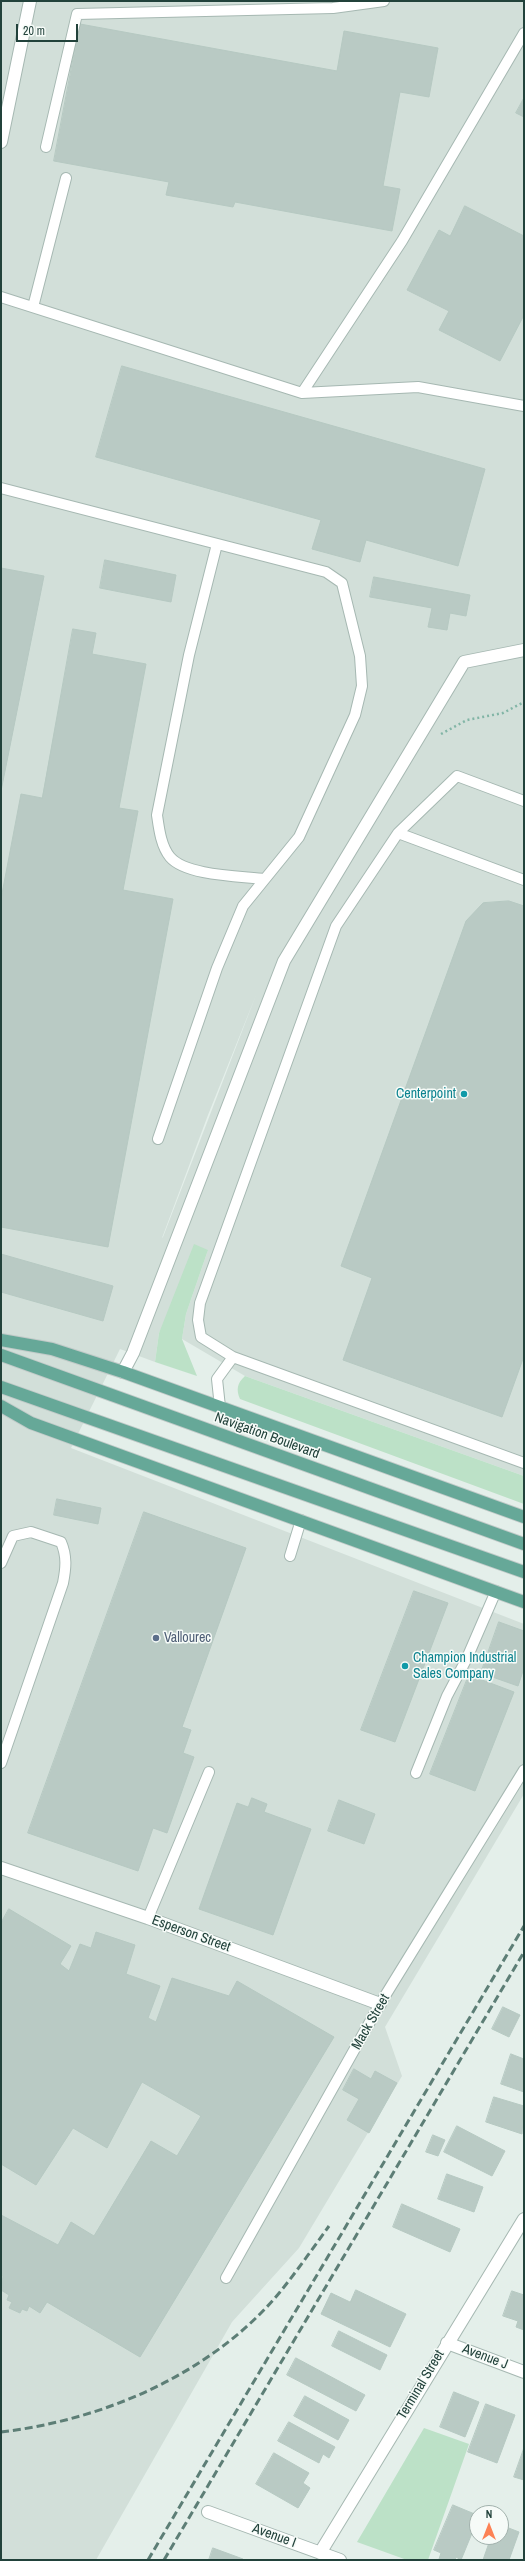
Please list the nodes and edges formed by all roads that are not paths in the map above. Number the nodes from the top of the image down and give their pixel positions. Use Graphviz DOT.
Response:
graph roads {
  1 [pos="30,1"];
  2 [pos="384,1"];
  3 [pos="524,32"];
  4 [pos="1,142"];
  5 [pos="46,147"];
  6 [pos="66,178"];
  7 [pos="1,297"];
  8 [pos="33,307"];
  9 [pos="302,393"];
  10 [pos="524,406"];
  11 [pos="1,488"];
  12 [pos="217,544"];
  13 [pos="524,650"];
  14 [pos="524,801"];
  15 [pos="398,833"];
  16 [pos="265,879"];
  17 [pos="524,880"];
  18 [pos="158,1140"];
  19 [pos="1,1340"];
  20 [pos="1,1355"];
  21 [pos="233,1357"];
  22 [pos="123,1372"];
  23 [pos="1,1387"];
  24 [pos="1,1406"];
  25 [pos="220,1407"];
  26 [pos="524,1463"];
  27 [pos="524,1517"];
  28 [pos="301,1520"];
  29 [pos="524,1544"];
  30 [pos="290,1556"];
  31 [pos="1,1563"];
  32 [pos="524,1572"];
  33 [pos="496,1591"];
  34 [pos="524,1602"];
  35 [pos="1,1763"];
  36 [pos="524,1770"];
  37 [pos="209,1772"];
  38 [pos="416,1773"];
  39 [pos="1,1868"];
  40 [pos="148,1918"];
  41 [pos="380,2004"];
  42 [pos="524,2219"];
  43 [pos="226,2278"];
  44 [pos="447,2342"];
  45 [pos="524,2372"];
  46 [pos="208,2512"];
  47 [pos="320,2553"];
  48 [pos="340,2560"];
  1 -- 4 [label="street"];
  2 -- 5 [label="lane"];
  3 -- 9 [label="lane"];
  6 -- 8 [label="lane"];
  7 -- 8 [label="lane"];
  8 -- 9 [label="lane"];
  9 -- 10 [label="lane"];
  11 -- 12 [label="lane"];
  12 -- 16 [label="lane"];
  12 -- 16 [label="lane"];
  13 -- 22 [label="street"];
  14 -- 15 [label="lane"];
  15 -- 17 [label="lane"];
  15 -- 21 [label="lane"];
  16 -- 18 [label="lane"];
  19 -- 22 [label="main road"];
  20 -- 29 [label="main road, Navigation Boulevard"];
  21 -- 25 [label="lane"];
  21 -- 26 [label="lane"];
  22 -- 25 [label="main road"];
  23 -- 32 [label="main road"];
  24 -- 28 [label="main road"];
  25 -- 27 [label="main road"];
  28 -- 30 [label="lane"];
  28 -- 33 [label="main road"];
  31 -- 35 [label="lane"];
  33 -- 34 [label="main road"];
  33 -- 38 [label="lane"];
  36 -- 41 [label="lane, Mack Street"];
  37 -- 40 [label="lane"];
  39 -- 40 [label="street, Esperson Street"];
  40 -- 41 [label="street, Esperson Street"];
  41 -- 43 [label="lane, Mack Street"];
  42 -- 44 [label="street, Terminal Street"];
  44 -- 45 [label="street, Avenue J"];
  44 -- 47 [label="street, Terminal Street"];
  46 -- 47 [label="street, Avenue I"];
  47 -- 48 [label="street, Avenue I"];
}
